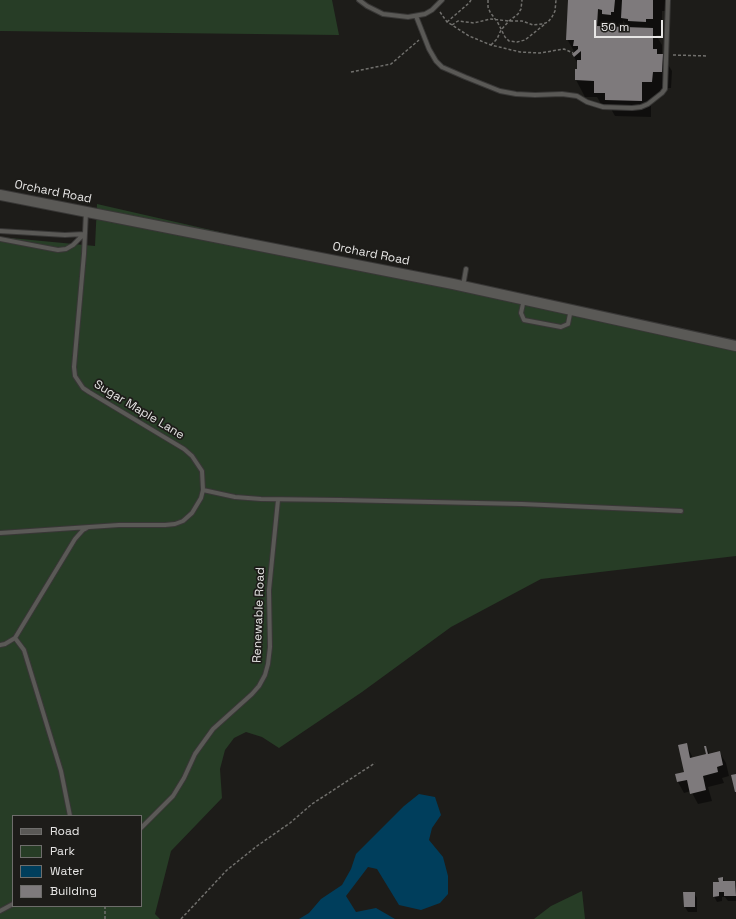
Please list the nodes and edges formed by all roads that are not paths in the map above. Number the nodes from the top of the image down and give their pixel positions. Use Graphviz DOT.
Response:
graph roads {
  1 [pos="359,0"];
  2 [pos="442,0"];
  3 [pos="668,0"];
  4 [pos="416,16"];
  5 [pos="0,194"];
  6 [pos="86,212"];
  7 [pos="0,231"];
  8 [pos="84,234"];
  9 [pos="0,239"];
  10 [pos="466,269"];
  11 [pos="463,286"];
  12 [pos="524,299"];
  13 [pos="571,309"];
  14 [pos="736,346"];
  15 [pos="204,490"];
  16 [pos="278,500"];
  17 [pos="681,511"];
  18 [pos="91,526"];
  19 [pos="0,533"];
  20 [pos="15,638"];
  21 [pos="0,645"];
  22 [pos="70,815"];
  23 [pos="142,827"];
  24 [pos="12,905"];
  25 [pos="0,911"];
  1 -- 4 [label="lane"];
  2 -- 4 [label="lane"];
  3 -- 4 [label="lane"];
  5 -- 6 [label="street, Orchard Road"];
  6 -- 8 [label="lane, Sugar Maple Lane"];
  6 -- 11 [label="street, Orchard Road"];
  7 -- 8 [label="lane"];
  8 -- 9 [label="lane"];
  8 -- 15 [label="lane, Sugar Maple Lane"];
  10 -- 11 [label="lane"];
  11 -- 12 [label="street, Orchard Road"];
  12 -- 13 [label="street, Orchard Road"];
  12 -- 13 [label="lane"];
  13 -- 14 [label="street, Orchard Road"];
  15 -- 16 [label="lane"];
  15 -- 18 [label="lane"];
  16 -- 17 [label="lane"];
  16 -- 23 [label="lane, Renewable Road"];
  18 -- 19 [label="lane"];
  18 -- 20 [label="lane"];
  20 -- 21 [label="lane"];
  20 -- 22 [label="lane"];
  24 -- 25 [label="lane"];
}
